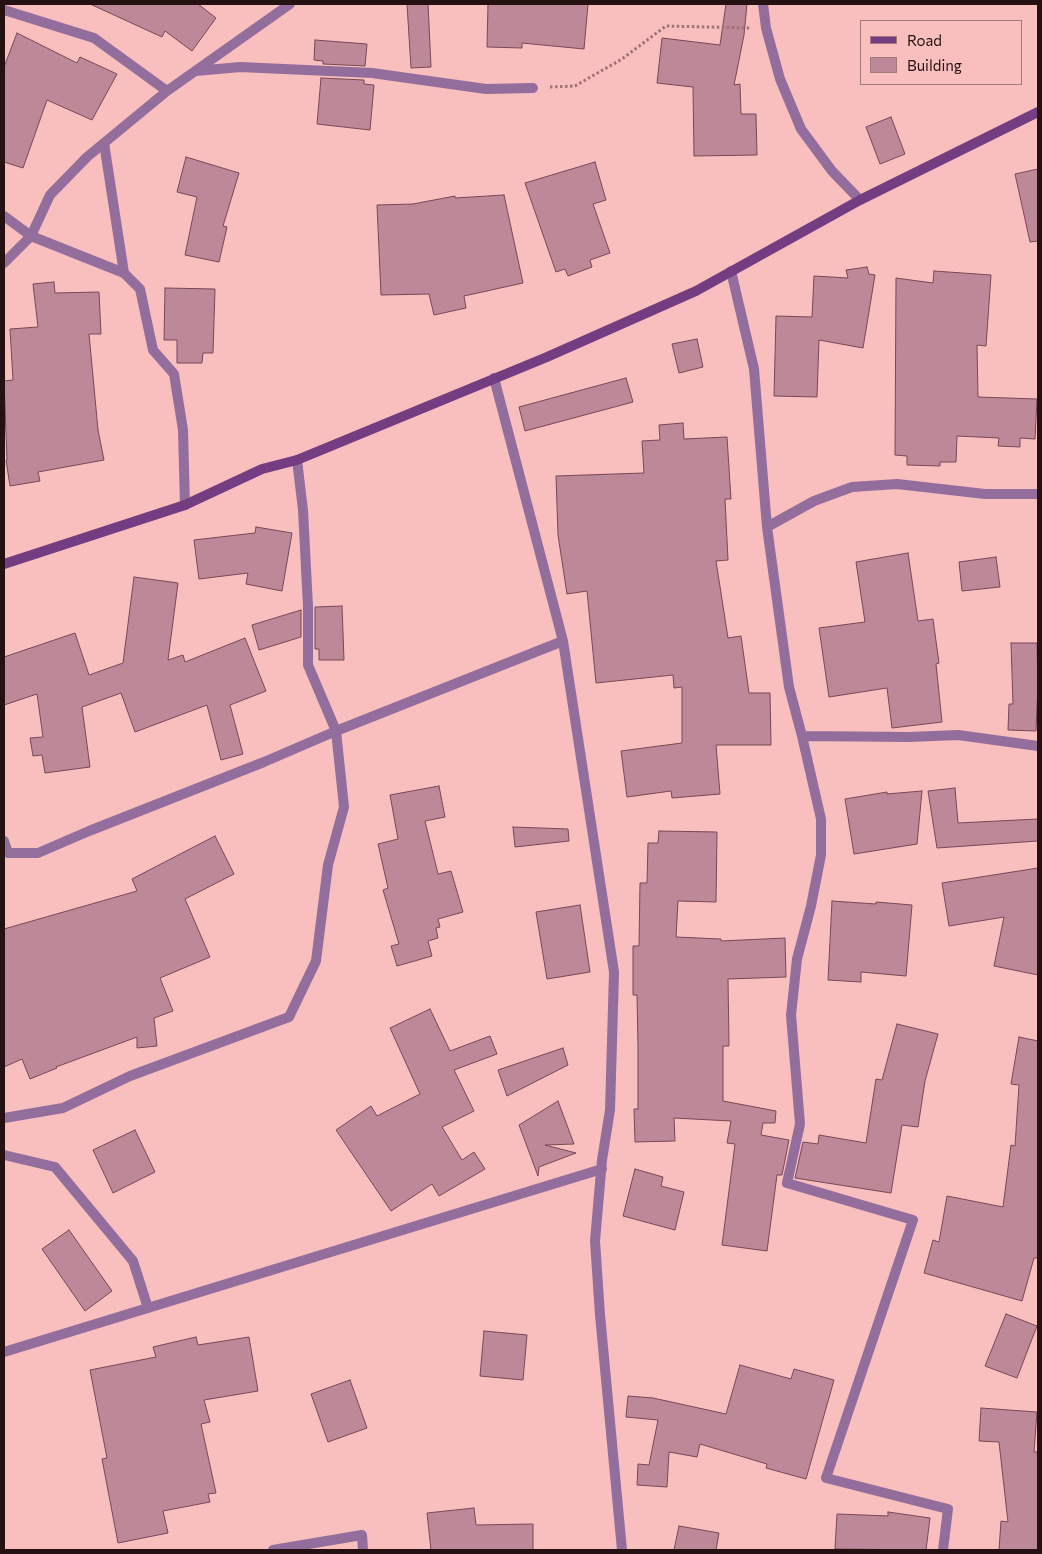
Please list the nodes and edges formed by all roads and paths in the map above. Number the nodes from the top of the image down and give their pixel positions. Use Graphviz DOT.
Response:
graph roads {
  1 [pos="290,4"];
  2 [pos="763,4"];
  3 [pos="4,10"];
  4 [pos="766,28"];
  5 [pos="195,71"];
  6 [pos="533,88"];
  7 [pos="167,91"];
  8 [pos="1038,112"];
  9 [pos="104,143"];
  10 [pos="860,200"];
  11 [pos="4,216"];
  12 [pos="31,236"];
  13 [pos="4,263"];
  14 [pos="731,271"];
  15 [pos="124,273"];
  16 [pos="494,378"];
  17 [pos="296,460"];
  18 [pos="1038,494"];
  19 [pos="185,505"];
  20 [pos="767,527"];
  21 [pos="4,564"];
  22 [pos="563,641"];
  23 [pos="336,731"];
  24 [pos="802,736"];
  25 [pos="1038,746"];
  26 [pos="4,841"];
  27 [pos="4,1118"];
  28 [pos="4,1155"];
  29 [pos="602,1169"];
  30 [pos="148,1308"];
  31 [pos="4,1352"];
  32 [pos="273,1550"];
  33 [pos="363,1550"];
  34 [pos="622,1550"];
  35 [pos="943,1550"];
  1 -- 5 [label="street"];
  2 -- 4 [label="street"];
  3 -- 7 [label="street"];
  4 -- 6 [label="path"];
  4 -- 10 [label="street"];
  5 -- 6 [label="street"];
  5 -- 7 [label="street"];
  7 -- 9 [label="street"];
  8 -- 10 [label="street"];
  9 -- 12 [label="street"];
  9 -- 15 [label="street"];
  10 -- 14 [label="street"];
  11 -- 12 [label="street"];
  12 -- 13 [label="street"];
  12 -- 15 [label="street"];
  14 -- 16 [label="street"];
  14 -- 20 [label="street"];
  15 -- 19 [label="street"];
  16 -- 17 [label="street"];
  16 -- 22 [label="street"];
  17 -- 19 [label="street"];
  17 -- 23 [label="street"];
  18 -- 20 [label="street"];
  19 -- 21 [label="street"];
  20 -- 24 [label="street"];
  22 -- 23 [label="street"];
  22 -- 29 [label="street"];
  23 -- 26 [label="street"];
  23 -- 27 [label="street"];
  24 -- 25 [label="street"];
  24 -- 35 [label="street"];
  28 -- 30 [label="street"];
  29 -- 30 [label="street"];
  29 -- 34 [label="street"];
  30 -- 31 [label="street"];
  32 -- 33 [label="street"];
}
